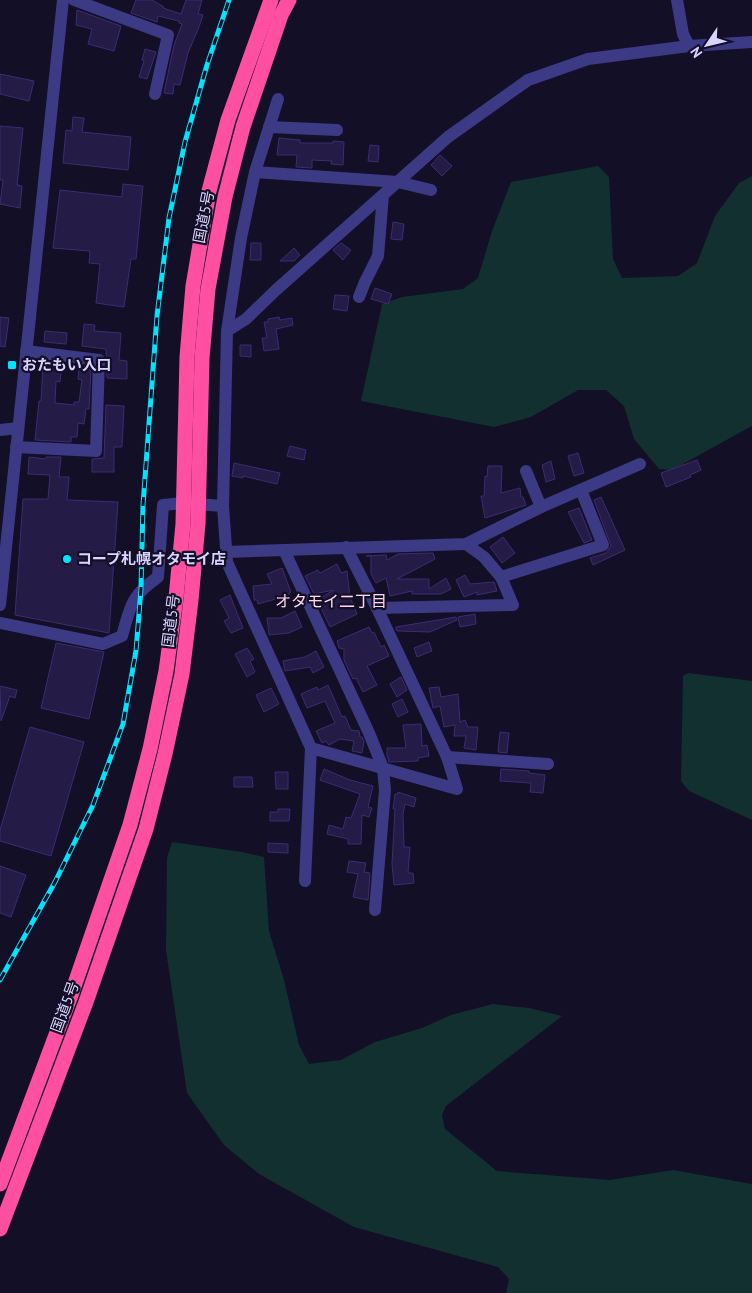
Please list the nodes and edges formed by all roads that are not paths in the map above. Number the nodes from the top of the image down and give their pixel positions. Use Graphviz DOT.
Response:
graph roads {
  1 [pos="63,0"];
  2 [pos="271,0"];
  3 [pos="289,0"];
  4 [pos="677,0"];
  5 [pos="82,1"];
  6 [pos="752,42"];
  7 [pos="689,46"];
  8 [pos="155,94"];
  9 [pos="278,98"];
  10 [pos="269,127"];
  11 [pos="337,130"];
  12 [pos="255,172"];
  13 [pos="398,182"];
  14 [pos="431,190"];
  15 [pos="383,195"];
  16 [pos="359,297"];
  17 [pos="226,331"];
  18 [pos="26,351"];
  19 [pos="18,428"];
  20 [pos="0,430"];
  21 [pos="16,447"];
  22 [pos="640,464"];
  23 [pos="526,471"];
  24 [pos="581,490"];
  25 [pos="190,504"];
  26 [pos="223,506"];
  27 [pos="541,507"];
  28 [pos="466,544"];
  29 [pos="346,547"];
  30 [pos="284,550"];
  31 [pos="226,552"];
  32 [pos="501,577"];
  33 [pos="1,589"];
  34 [pos="0,605"];
  35 [pos="377,608"];
  36 [pos="0,623"];
  37 [pos="311,748"];
  38 [pos="447,757"];
  39 [pos="548,764"];
  40 [pos="383,768"];
  41 [pos="305,881"];
  42 [pos="375,910"];
  43 [pos="0,1184"];
  44 [pos="0,1229"];
  1 -- 18 [label="street"];
  2 -- 25 [label="highway, 国道5号"];
  3 -- 25 [label="highway, 国道5号"];
  4 -- 7 [label="street"];
  5 -- 8 [label="street"];
  6 -- 7 [label="street"];
  7 -- 13 [label="street"];
  9 -- 10 [label="street"];
  10 -- 11 [label="street"];
  10 -- 12 [label="street"];
  12 -- 13 [label="street"];
  12 -- 17 [label="street"];
  13 -- 14 [label="street"];
  13 -- 15 [label="street"];
  15 -- 16 [label="street"];
  15 -- 17 [label="street"];
  17 -- 26 [label="street"];
  18 -- 19 [label="street"];
  18 -- 21 [label="street"];
  19 -- 20 [label="street"];
  19 -- 21 [label="street"];
  21 -- 33 [label="street"];
  22 -- 24 [label="street"];
  23 -- 27 [label="street"];
  24 -- 27 [label="street"];
  24 -- 32 [label="street"];
  25 -- 26 [label="street"];
  25 -- 36 [label="street"];
  25 -- 43 [label="highway, 国道5号"];
  25 -- 44 [label="highway, 国道5号"];
  26 -- 31 [label="street"];
  27 -- 28 [label="street"];
  28 -- 29 [label="street"];
  28 -- 32 [label="street"];
  29 -- 30 [label="street"];
  29 -- 35 [label="street"];
  30 -- 31 [label="street"];
  30 -- 40 [label="street"];
  31 -- 37 [label="street"];
  32 -- 35 [label="street"];
  33 -- 34 [label="street"];
  35 -- 38 [label="street"];
  37 -- 40 [label="street"];
  37 -- 41 [label="street"];
  38 -- 39 [label="street"];
  38 -- 40 [label="street"];
  40 -- 42 [label="street"];
}
